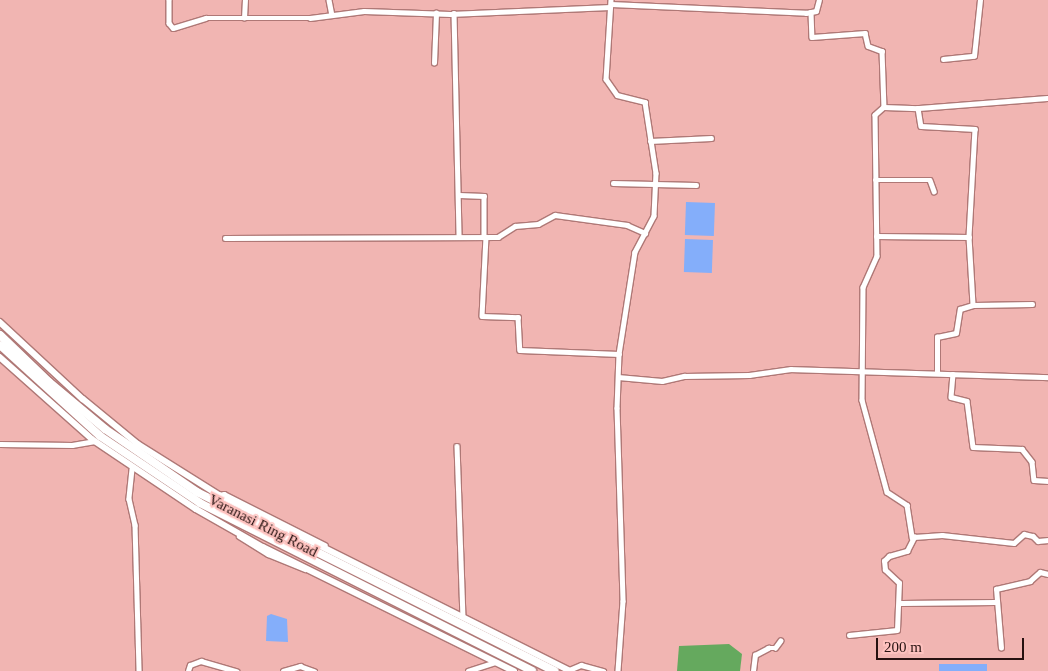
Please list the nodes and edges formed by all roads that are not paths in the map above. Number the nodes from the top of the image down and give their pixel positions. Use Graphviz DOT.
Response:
graph roads {
  1 [pos="169,0"];
  2 [pos="245,0"];
  3 [pos="329,0"];
  4 [pos="819,0"];
  5 [pos="980,0"];
  6 [pos="611,4"];
  7 [pos="811,12"];
  8 [pos="436,13"];
  9 [pos="454,13"];
  10 [pos="332,15"];
  11 [pos="244,18"];
  12 [pos="943,59"];
  13 [pos="434,63"];
  14 [pos="1048,98"];
  15 [pos="884,107"];
  16 [pos="918,108"];
  17 [pos="711,138"];
  18 [pos="650,140"];
  19 [pos="875,180"];
  20 [pos="613,183"];
  21 [pos="656,184"];
  22 [pos="696,185"];
  23 [pos="934,191"];
  24 [pos="459,195"];
  25 [pos="645,233"];
  26 [pos="876,236"];
  27 [pos="459,237"];
  28 [pos="485,237"];
  29 [pos="969,237"];
  30 [pos="225,238"];
  31 [pos="1032,304"];
  32 [pos="973,305"];
  33 [pos="0,322"];
  34 [pos="0,335"];
  35 [pos="0,346"];
  36 [pos="619,354"];
  37 [pos="0,357"];
  38 [pos="864,372"];
  39 [pos="937,373"];
  40 [pos="953,374"];
  41 [pos="618,377"];
  42 [pos="1048,377"];
  43 [pos="94,441"];
  44 [pos="0,444"];
  45 [pos="456,446"];
  46 [pos="132,469"];
  47 [pos="1048,481"];
  48 [pos="912,538"];
  49 [pos="1048,540"];
  50 [pos="1048,574"];
  51 [pos="995,602"];
  52 [pos="900,603"];
  53 [pos="463,615"];
  54 [pos="849,635"];
  55 [pos="780,641"];
  56 [pos="1000,648"];
  57 [pos="495,662"];
  58 [pos="570,670"];
  59 [pos="139,671"];
  60 [pos="188,671"];
  61 [pos="237,671"];
  62 [pos="283,671"];
  63 [pos="314,671"];
  64 [pos="468,671"];
  65 [pos="514,671"];
  66 [pos="532,671"];
  67 [pos="555,671"];
  68 [pos="604,671"];
  69 [pos="618,671"];
  70 [pos="753,671"];
  1 -- 11 [label="street"];
  2 -- 11 [label="street"];
  3 -- 10 [label="street"];
  4 -- 7 [label="street"];
  5 -- 12 [label="street"];
  6 -- 7 [label="street"];
  6 -- 9 [label="street"];
  6 -- 18 [label="street"];
  7 -- 15 [label="street"];
  8 -- 9 [label="street"];
  8 -- 10 [label="street"];
  8 -- 13 [label="street"];
  9 -- 24 [label="street"];
  10 -- 11 [label="street"];
  14 -- 16 [label="street"];
  15 -- 16 [label="street"];
  15 -- 19 [label="street"];
  16 -- 29 [label="street"];
  17 -- 18 [label="street"];
  18 -- 21 [label="street"];
  19 -- 23 [label="street"];
  19 -- 26 [label="street"];
  20 -- 21 [label="street"];
  21 -- 22 [label="street"];
  21 -- 25 [label="street"];
  24 -- 27 [label="street"];
  24 -- 28 [label="street"];
  25 -- 28 [label="street"];
  25 -- 36 [label="street"];
  26 -- 29 [label="street"];
  26 -- 38 [label="street"];
  27 -- 28 [label="street"];
  27 -- 30 [label="street"];
  28 -- 36 [label="street"];
  29 -- 32 [label="street"];
  31 -- 32 [label="street"];
  32 -- 39 [label="street"];
  33 -- 53 [label="street"];
  34 -- 67 [label="highway, Varanasi Ring Road"];
  35 -- 66 [label="highway"];
  36 -- 41 [label="street"];
  37 -- 43 [label="street"];
  38 -- 39 [label="street"];
  38 -- 41 [label="street"];
  38 -- 48 [label="street"];
  39 -- 40 [label="street"];
  40 -- 42 [label="street"];
  40 -- 47 [label="street"];
  41 -- 69 [label="street"];
  43 -- 44 [label="street"];
  43 -- 46 [label="street"];
  45 -- 53 [label="street"];
  46 -- 57 [label="street"];
  46 -- 59 [label="street"];
  48 -- 49 [label="street"];
  48 -- 52 [label="street"];
  50 -- 51 [label="street"];
  51 -- 52 [label="street"];
  51 -- 56 [label="street"];
  52 -- 54 [label="street"];
  53 -- 58 [label="street"];
  55 -- 70 [label="street"];
  57 -- 64 [label="street"];
  57 -- 65 [label="street"];
  58 -- 68 [label="street"];
  60 -- 61 [label="street"];
  62 -- 63 [label="street"];
}
